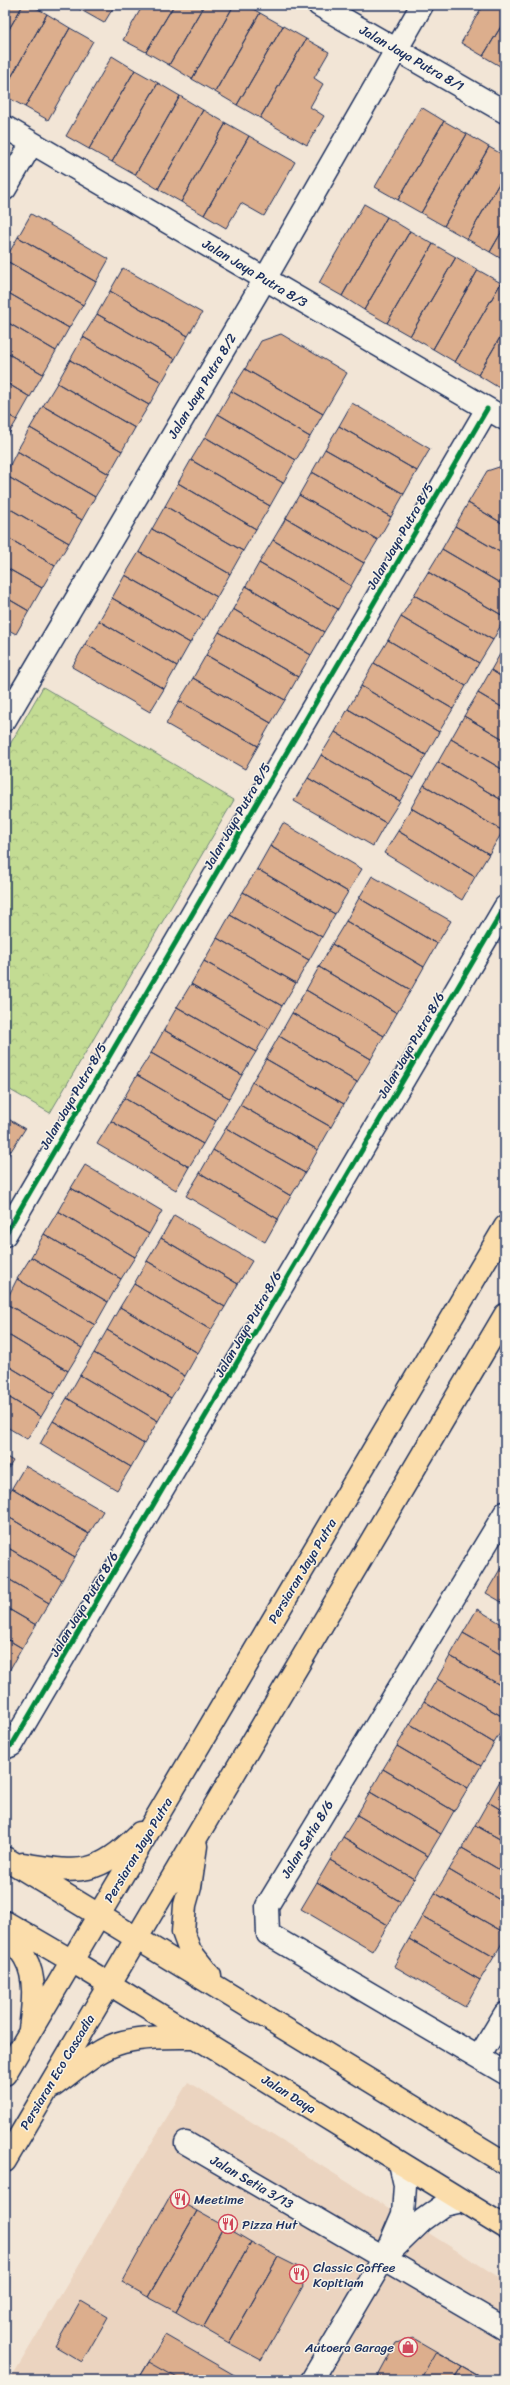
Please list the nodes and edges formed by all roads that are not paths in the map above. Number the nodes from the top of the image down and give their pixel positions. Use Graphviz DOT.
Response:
graph roads {
  1 [pos="319,5"];
  2 [pos="422,5"];
  3 [pos="396,50"];
  4 [pos="505,112"];
  5 [pos="5,127"];
  6 [pos="32,143"];
  7 [pos="5,189"];
  8 [pos="265,279"];
  9 [pos="496,414"];
  10 [pos="5,720"];
  11 [pos="505,907"];
  12 [pos="505,1227"];
  13 [pos="5,1235"];
  14 [pos="505,1314"];
  15 [pos="505,1513"];
  16 [pos="5,1748"];
  17 [pos="158,1815"];
  18 [pos="198,1835"];
  19 [pos="8,1860"];
  20 [pos="100,1915"];
  21 [pos="5,1922"];
  22 [pos="5,1934"];
  23 [pos="137,1938"];
  24 [pos="72,1961"];
  25 [pos="110,1984"];
  26 [pos="221,1989"];
  27 [pos="505,2014"];
  28 [pos="29,2034"];
  29 [pos="196,2037"];
  30 [pos="479,2057"];
  31 [pos="505,2073"];
  32 [pos="5,2074"];
  33 [pos="46,2092"];
  34 [pos="186,2143"];
  35 [pos="5,2161"];
  36 [pos="400,2163"];
  37 [pos="505,2163"];
  38 [pos="462,2201"];
  39 [pos="505,2227"];
  40 [pos="384,2258"];
  41 [pos="505,2329"];
  42 [pos="312,2380"];
  1 -- 3 [label="street, Jalan Jaya Putra 8/1"];
  2 -- 3 [label="street, Jalan Jaya Putra 8/2"];
  3 -- 4 [label="street, Jalan Jaya Putra 8/1"];
  3 -- 8 [label="street, Jalan Jaya Putra 8/2"];
  5 -- 6 [label="street, Jalan Jaya Putra 8/3"];
  6 -- 7 [label="street"];
  6 -- 8 [label="street, Jalan Jaya Putra 8/3"];
  8 -- 9 [label="street, Jalan Jaya Putra 8/3"];
  8 -- 10 [label="street, Jalan Jaya Putra 8/2"];
  9 -- 13 [label="street, Jalan Jaya Putra 8/5"];
  11 -- 16 [label="street, Jalan Jaya Putra 8/6"];
  12 -- 17 [label="main road, Persiaran Jaya Putra"];
  14 -- 18 [label="main road"];
  15 -- 30 [label="street, Jalan Setia 8/6"];
  17 -- 19 [label="main road"];
  17 -- 20 [label="main road, Persiaran Jaya Putra"];
  18 -- 23 [label="main road"];
  18 -- 26 [label="main road"];
  19 -- 20 [label="main road"];
  20 -- 23 [label="main road"];
  20 -- 24 [label="main road, Persiaran Jaya Putra"];
  21 -- 24 [label="main road, Jalan Daya"];
  22 -- 28 [label="main road"];
  23 -- 25 [label="main road, Persiaran Eco Cascadia"];
  23 -- 26 [label="main road"];
  24 -- 25 [label="main road, Jalan Daya"];
  24 -- 28 [label="main road"];
  25 -- 29 [label="main road, Jalan Daya"];
  25 -- 33 [label="main road, Persiaran Eco Cascadia"];
  26 -- 37 [label="main road"];
  27 -- 30 [label="street"];
  28 -- 32 [label="main road"];
  29 -- 33 [label="main road"];
  29 -- 36 [label="main road, Jalan Daya"];
  30 -- 31 [label="street, Jalan Setia 8/6"];
  33 -- 35 [label="main road, Persiaran Eco Cascadia"];
  34 -- 40 [label="street, Jalan Setia 3/13"];
  36 -- 38 [label="main road, Jalan Daya"];
  36 -- 40 [label="street"];
  38 -- 39 [label="main road, Jalan Daya"];
  38 -- 40 [label="street"];
  40 -- 41 [label="street, Jalan Setia 3/13"];
  40 -- 42 [label="street"];
}
